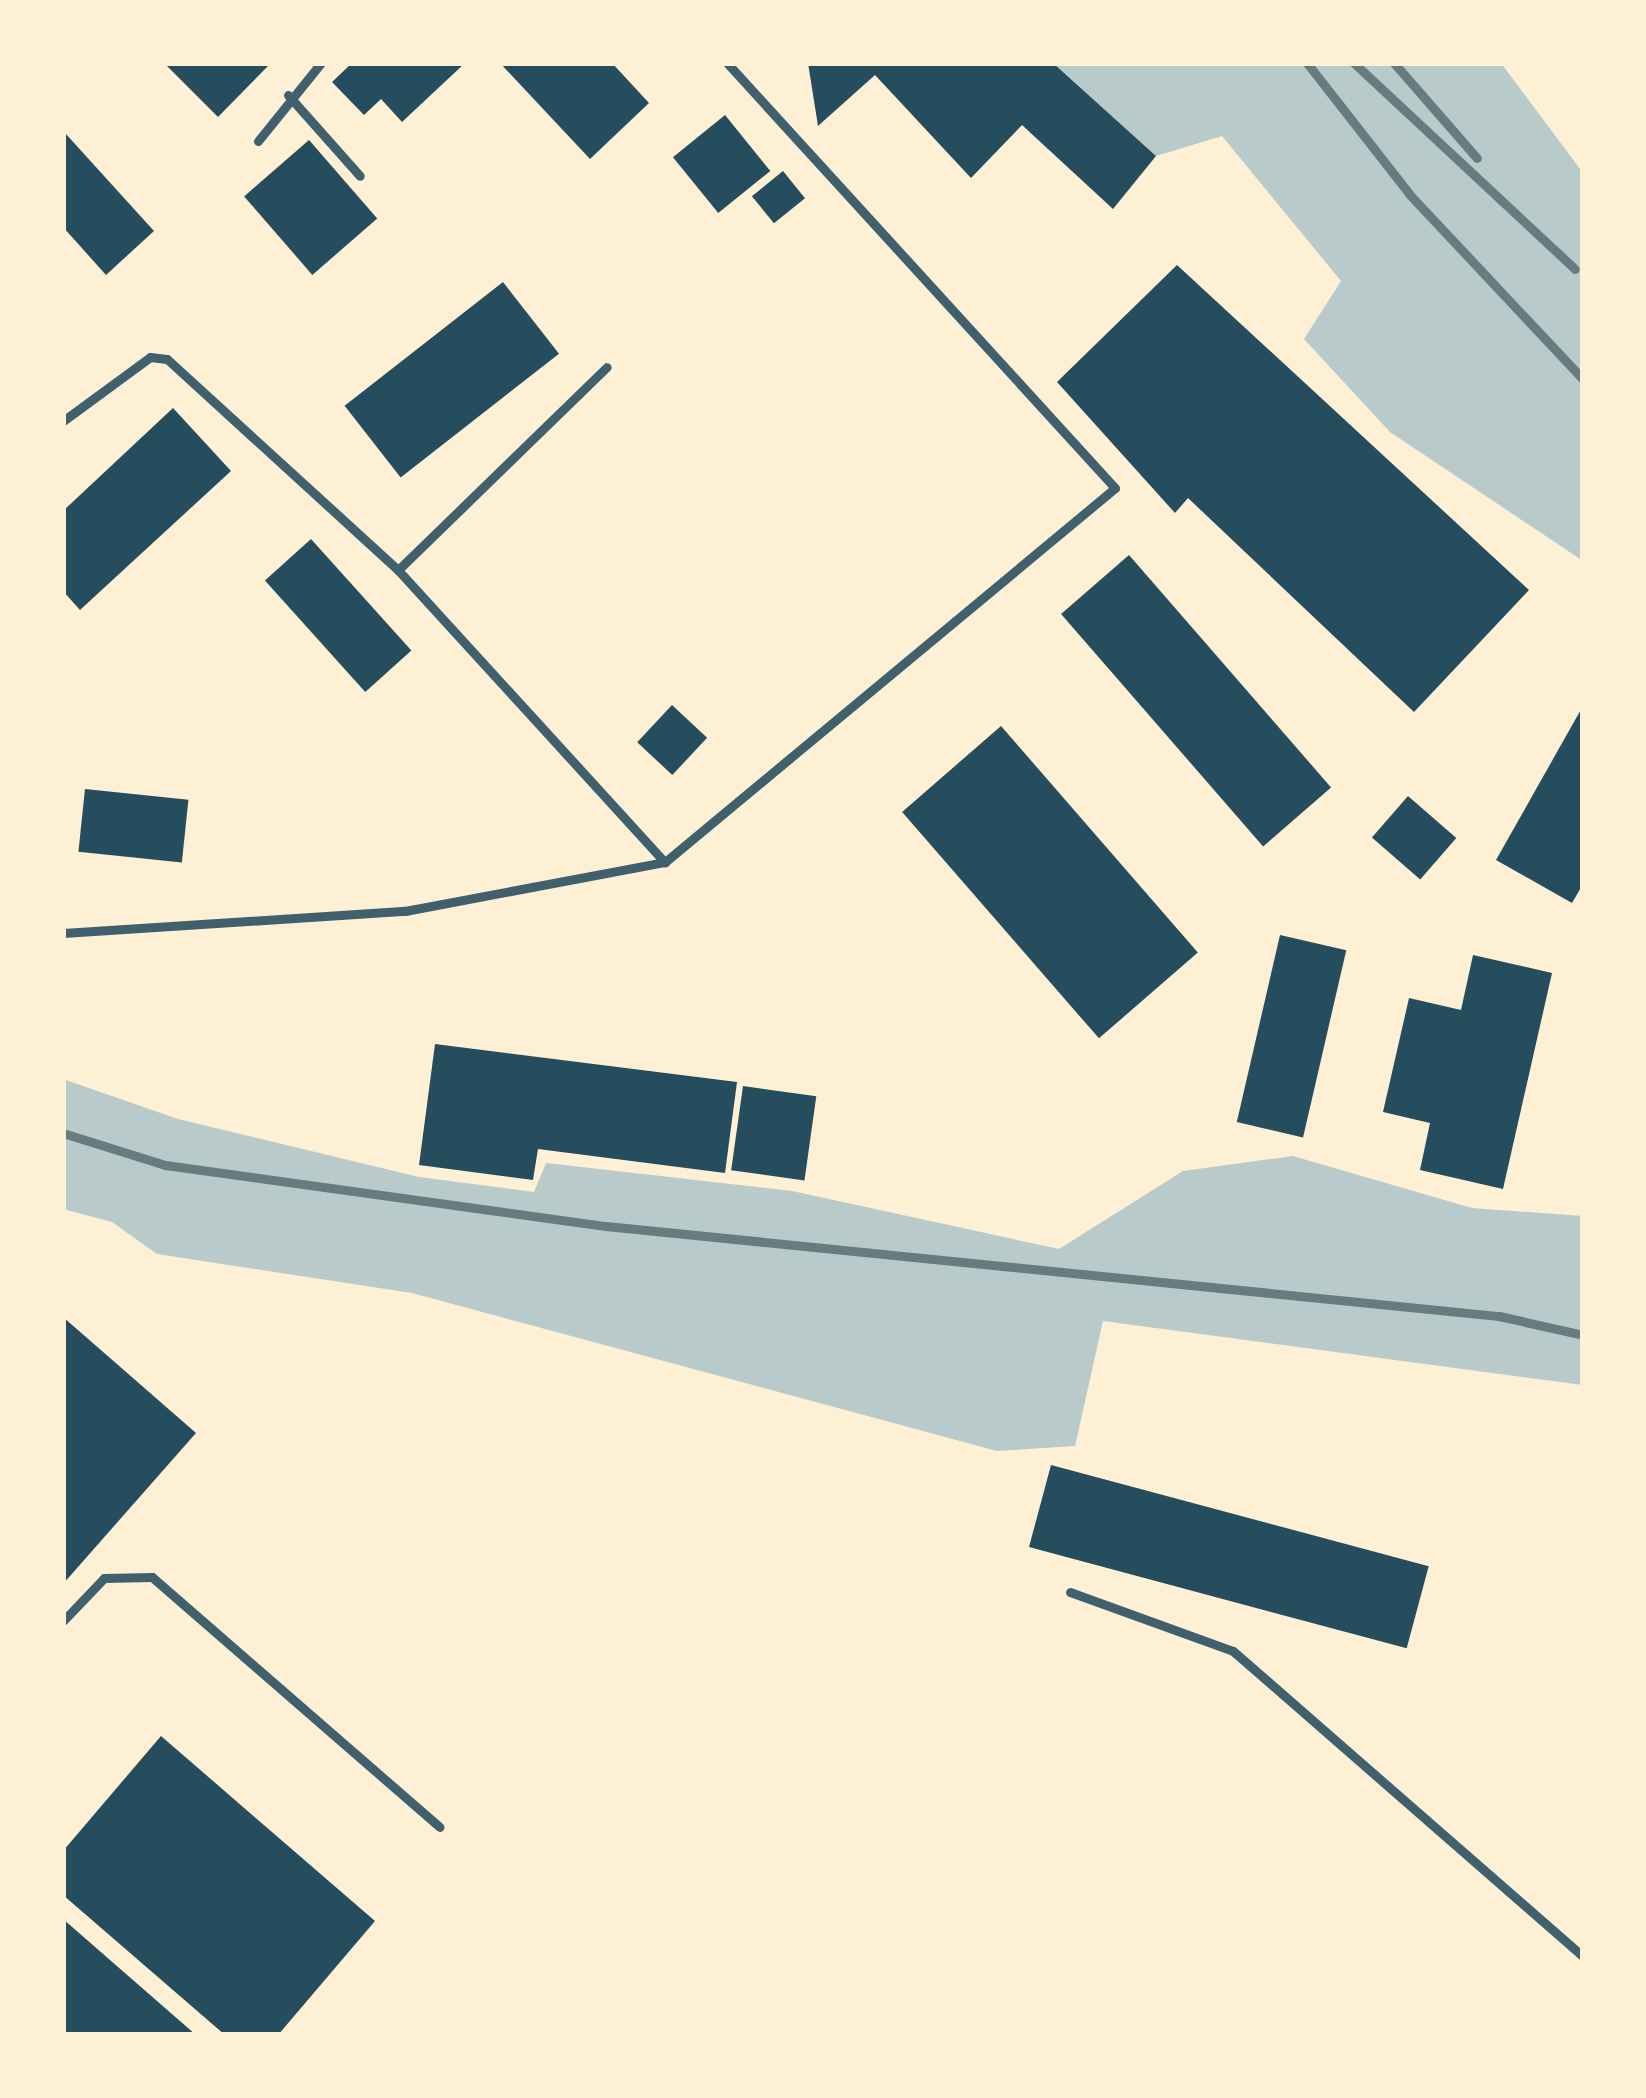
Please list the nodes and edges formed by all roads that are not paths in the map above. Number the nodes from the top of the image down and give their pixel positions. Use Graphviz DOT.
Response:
graph roads {
  1 [pos="321,63"];
  2 [pos="728,63"];
  3 [pos="288,95"];
  4 [pos="258,141"];
  5 [pos="359,176"];
  6 [pos="607,367"];
  7 [pos="63,421"];
  8 [pos="398,570"];
  9 [pos="665,862"];
  10 [pos="63,933"];
  11 [pos="1070,1592"];
  12 [pos="63,1621"];
  13 [pos="440,1827"];
  14 [pos="1583,1956"];
  1 -- 3 [label="lane"];
  2 -- 9 [label="lane"];
  3 -- 4 [label="lane"];
  3 -- 5 [label="lane"];
  6 -- 8 [label="lane"];
  7 -- 8 [label="lane"];
  8 -- 9 [label="lane"];
  9 -- 10 [label="lane"];
  11 -- 14 [label="lane"];
  12 -- 13 [label="lane"];
}
